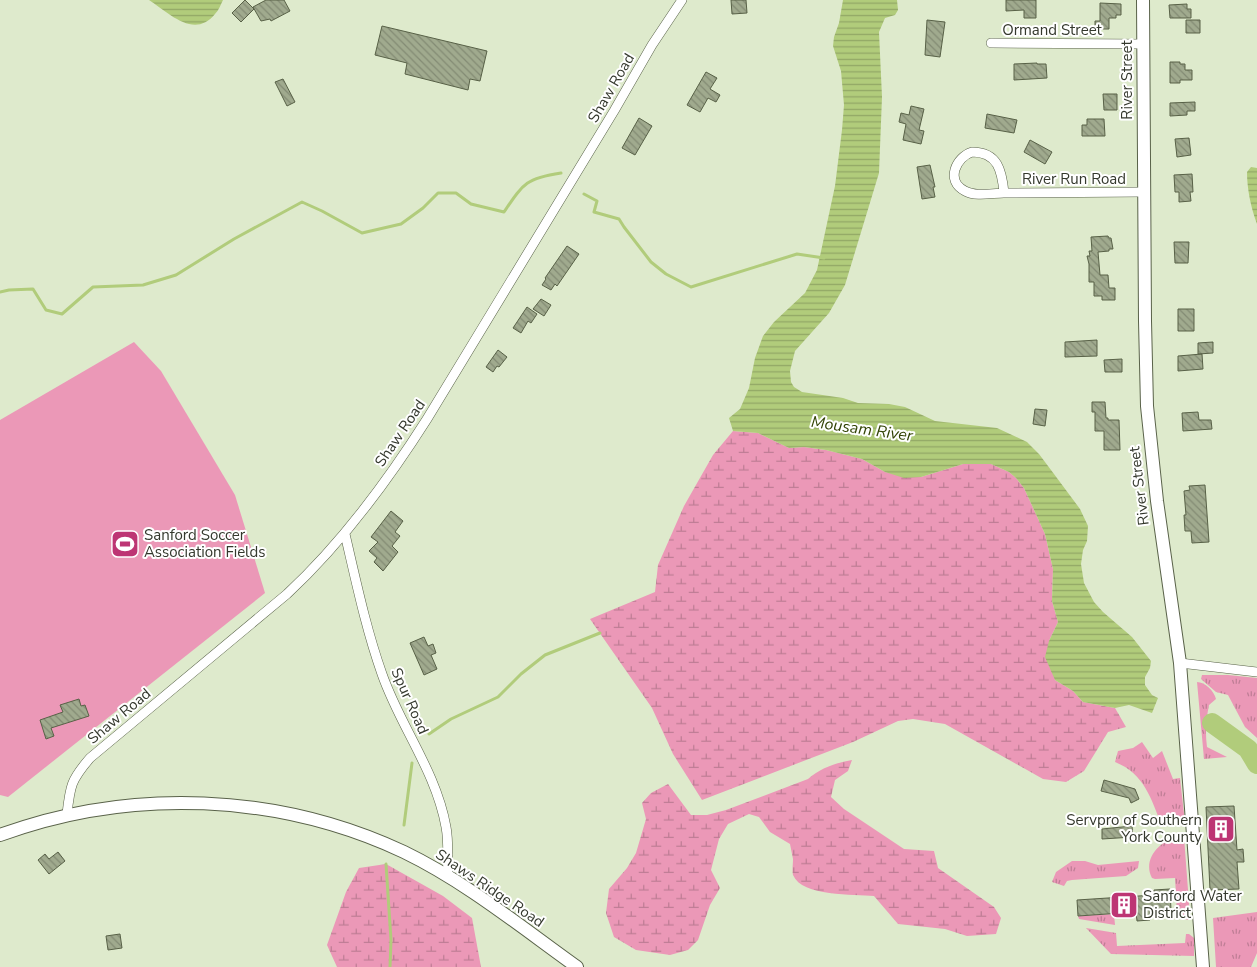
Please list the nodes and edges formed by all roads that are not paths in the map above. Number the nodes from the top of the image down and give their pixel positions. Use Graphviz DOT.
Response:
graph roads {
  1 [pos="682,0"];
  2 [pos="1143,0"];
  3 [pos="991,43"];
  4 [pos="1143,44"];
  5 [pos="1144,192"];
  6 [pos="1004,193"];
  7 [pos="345,534"];
  8 [pos="1180,663"];
  9 [pos="1257,672"];
  10 [pos="67,814"];
  11 [pos="0,835"];
  12 [pos="448,876"];
  13 [pos="577,967"];
  14 [pos="1203,967"];
  1 -- 7 [label="street, Shaw Road"];
  2 -- 4 [label="street, River Street"];
  3 -- 4 [label="street, Ormand Street"];
  4 -- 5 [label="street, River Street"];
  5 -- 6 [label="street, River Run Road"];
  5 -- 8 [label="street, River Street"];
  6 -- 6 [label="street, River Run Road"];
  7 -- 10 [label="street, Shaw Road"];
  7 -- 12 [label="street, Spur Road"];
  8 -- 9 [label="street"];
  8 -- 14 [label="street, River Street"];
  10 -- 11 [label="street, Shaws Ridge Road"];
  10 -- 12 [label="street, Shaws Ridge Road"];
  12 -- 13 [label="street, Shaws Ridge Road"];
}
